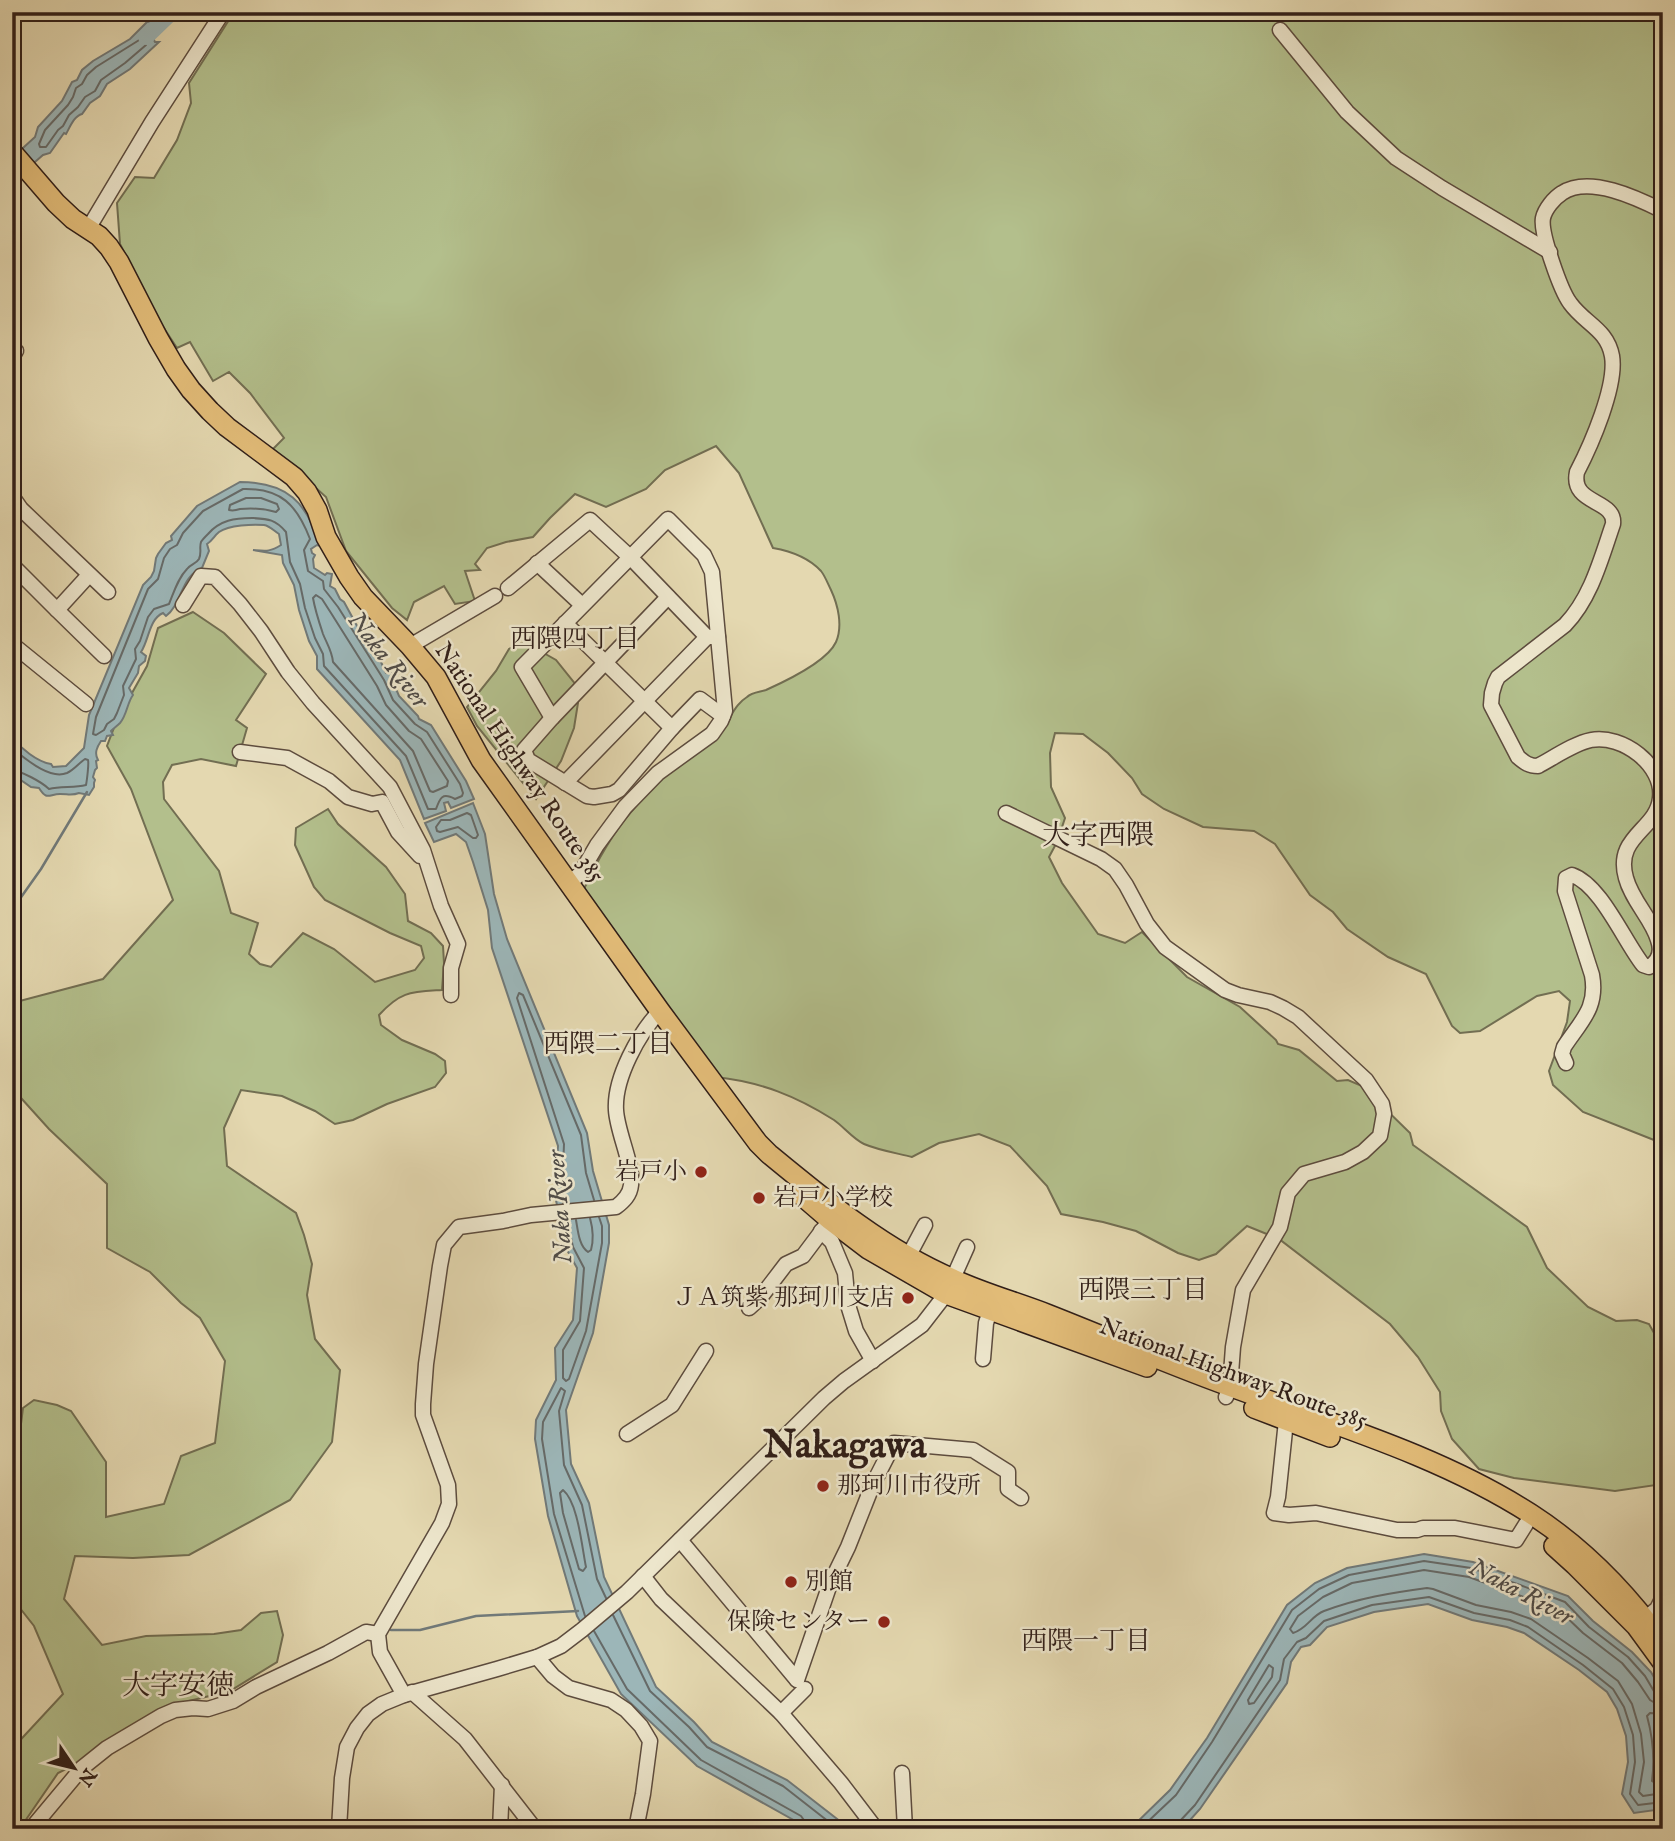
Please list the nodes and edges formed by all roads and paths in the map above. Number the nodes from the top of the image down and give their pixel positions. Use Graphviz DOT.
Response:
graph roads {
  1 [pos="223,12"];
  2 [pos="1280,30"];
  3 [pos="12,152"];
  4 [pos="1663,211"];
  5 [pos="88,229"];
  6 [pos="1550,252"];
  7 [pos="12,496"];
  8 [pos="631,558"];
  9 [pos="537,563"];
  10 [pos="12,565"];
  11 [pos="89,575"];
  12 [pos="108,592"];
  13 [pos="668,597"];
  14 [pos="183,604"];
  15 [pos="582,605"];
  16 [pos="57,610"];
  17 [pos="565,624"];
  18 [pos="712,637"];
  19 [pos="12,644"];
  20 [pos="410,646"];
  21 [pos="104,656"];
  22 [pos="606,663"];
  23 [pos="644,700"];
  24 [pos="86,704"];
  25 [pos="723,716"];
  26 [pos="552,718"];
  27 [pos="672,728"];
  28 [pos="240,752"];
  29 [pos="565,783"];
  30 [pos="1006,813"];
  31 [pos="428,864"];
  32 [pos="569,883"];
  33 [pos="451,995"];
  34 [pos="660,1011"];
  35 [pos="1566,1063"];
  36 [pos="830,1220"];
  37 [pos="925,1225"];
  38 [pos="967,1247"];
  39 [pos="908,1257"];
  40 [pos="949,1287"];
  41 [pos="749,1308"];
  42 [pos="990,1311"];
  43 [pos="706,1351"];
  44 [pos="983,1359"];
  45 [pos="873,1361"];
  46 [pos="1228,1392"];
  47 [pos="1286,1420"];
  48 [pos="627,1434"];
  49 [pos="1021,1498"];
  50 [pos="1526,1524"];
  51 [pos="680,1540"];
  52 [pos="643,1576"];
  53 [pos="1653,1612"];
  54 [pos="378,1634"];
  55 [pos="1663,1643"];
  56 [pos="537,1657"];
  57 [pos="1663,1663"];
  58 [pos="805,1689"];
  59 [pos="408,1694"];
  60 [pos="781,1713"];
  61 [pos="902,1773"];
  62 [pos="502,1785"];
  63 [pos="31,1829"];
  64 [pos="339,1829"];
  65 [pos="500,1829"];
  66 [pos="535,1829"];
  67 [pos="636,1829"];
  68 [pos="876,1829"];
  69 [pos="905,1829"];
  1 -- 5 [label="street"];
  2 -- 6 [label="street"];
  3 -- 5 [label="highway, National Highway Route 385"];
  4 -- 6 [label="street"];
  5 -- 20 [label="highway, National Highway Route 385"];
  6 -- 35 [label="street"];
  7 -- 11 [label="street"];
  8 -- 9 [label="street"];
  8 -- 13 [label="street"];
  8 -- 15 [label="street"];
  8 -- 18 [label="street"];
  9 -- 15 [label="street"];
  9 -- 20 [label="street"];
  10 -- 16 [label="street"];
  11 -- 12 [label="street"];
  11 -- 16 [label="street"];
  13 -- 18 [label="street"];
  13 -- 22 [label="street"];
  14 -- 31 [label="street"];
  15 -- 17 [label="street"];
  16 -- 21 [label="street"];
  17 -- 22 [label="street"];
  17 -- 26 [label="street"];
  18 -- 23 [label="street"];
  18 -- 25 [label="street"];
  19 -- 24 [label="street"];
  20 -- 32 [label="highway, National Highway Route 385"];
  22 -- 23 [label="street"];
  22 -- 26 [label="street"];
  23 -- 27 [label="street"];
  23 -- 29 [label="street"];
  25 -- 27 [label="street"];
  25 -- 32 [label="street"];
  26 -- 29 [label="street"];
  27 -- 29 [label="street"];
  28 -- 31 [label="street"];
  30 -- 46 [label="street"];
  31 -- 33 [label="street"];
  32 -- 34 [label="highway, National Highway Route 385"];
  34 -- 36 [label="highway, National Highway Route 385"];
  34 -- 54 [label="street"];
  36 -- 39 [label="highway, National Highway Route 385"];
  36 -- 40 [label="highway, National Highway Route 385"];
  36 -- 41 [label="street"];
  36 -- 45 [label="street"];
  37 -- 39 [label="street"];
  38 -- 40 [label="street"];
  39 -- 40 [label="highway, National Highway Route 385"];
  40 -- 42 [label="highway, National Highway Route 385"];
  40 -- 45 [label="street"];
  40 -- 46 [label="highway, National Highway Route 385"];
  42 -- 44 [label="street"];
  42 -- 46 [label="highway, National Highway Route 385"];
  43 -- 48 [label="street"];
  45 -- 51 [label="street"];
  46 -- 47 [label="highway, National Highway Route 385"];
  46 -- 53 [label="highway, National Highway Route 385"];
  47 -- 50 [label="highway, National Highway Route 385"];
  47 -- 50 [label="street"];
  49 -- 51 [label="street"];
  50 -- 53 [label="highway, National Highway Route 385"];
  51 -- 52 [label="street"];
  52 -- 56 [label="street"];
  52 -- 60 [label="street"];
  53 -- 55 [label="highway, National Highway Route 385"];
  53 -- 57 [label="highway, National Highway Route 385"];
  54 -- 59 [label="street"];
  54 -- 63 [label="street"];
  56 -- 59 [label="street"];
  56 -- 67 [label="street"];
  58 -- 60 [label="street"];
  59 -- 62 [label="street"];
  59 -- 64 [label="street"];
  60 -- 68 [label="street"];
  61 -- 69 [label="street"];
  62 -- 65 [label="street"];
  62 -- 66 [label="street"];
}
